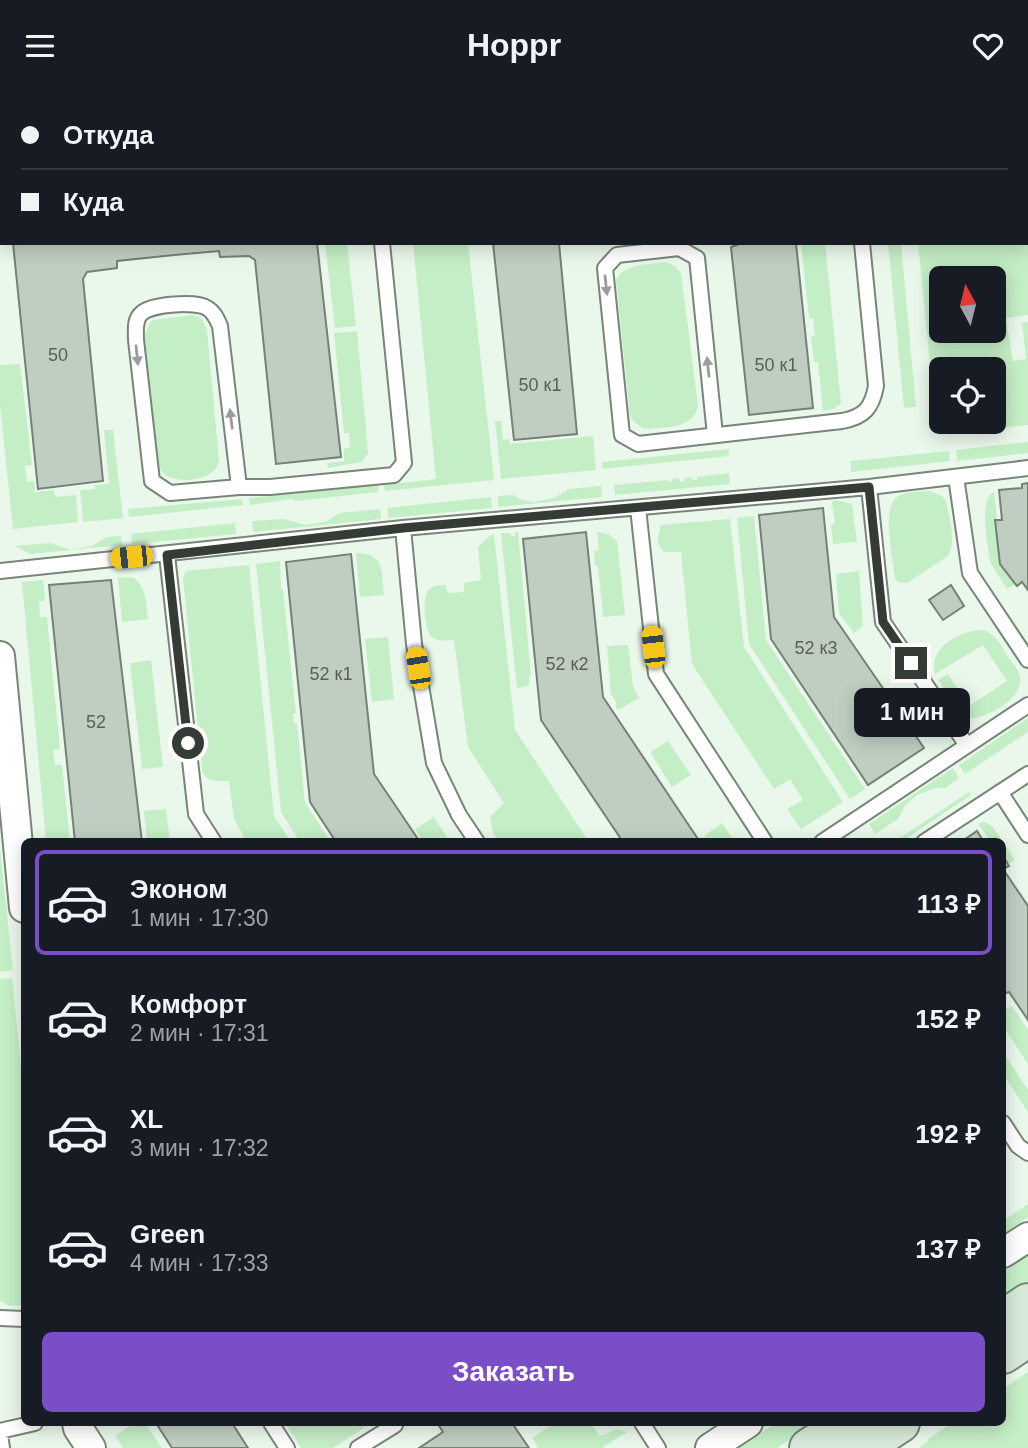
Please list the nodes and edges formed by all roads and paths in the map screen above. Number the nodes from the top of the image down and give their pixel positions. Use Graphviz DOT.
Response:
graph roads {
  1 [pos="382,245"];
  2 [pos="862,245"];
  3 [pos="715,435"];
  4 [pos="1028,468"];
  5 [pos="956,477"];
  6 [pos="239,487"];
  7 [pos="869,487"];
  8 [pos="638,508"];
  9 [pos="403,528"];
  10 [pos="167,555"];
  11 [pos="0,571"];
  12 [pos="0,656"];
  13 [pos="1028,660"];
  14 [pos="1028,705"];
  15 [pos="966,744"];
  16 [pos="1028,774"];
  17 [pos="1000,792"];
  18 [pos="1028,835"];
  19 [pos="211,838"];
  20 [pos="474,838"];
  21 [pos="762,838"];
  22 [pos="828,838"];
  23 [pos="930,838"];
  24 [pos="21,876"];
  25 [pos="1006,1128"];
  26 [pos="1028,1153"];
  27 [pos="1028,1237"];
  28 [pos="1006,1252"];
  29 [pos="1028,1303"];
  30 [pos="0,1318"];
  31 [pos="1006,1318"];
  32 [pos="21,1319"];
  33 [pos="1028,1337"];
  34 [pos="1006,1352"];
  35 [pos="23,1426"];
  36 [pos="78,1426"];
  37 [pos="273,1426"];
  38 [pos="393,1426"];
  39 [pos="644,1426"];
  40 [pos="743,1426"];
  41 [pos="842,1426"];
  42 [pos="895,1426"];
  43 [pos="0,1432"];
  44 [pos="2,1448"];
  45 [pos="91,1448"];
  46 [pos="287,1448"];
  47 [pos="358,1448"];
  48 [pos="658,1448"];
  49 [pos="710,1448"];
  50 [pos="808,1448"];
  51 [pos="862,1448"];
  1 -- 6 [label="lane"];
  2 -- 3 [label="lane"];
  3 -- 3 [label="lane, one-way"];
  4 -- 5 [label="lane"];
  5 -- 7 [label="lane"];
  5 -- 13 [label="lane"];
  6 -- 6 [label="lane, one-way"];
  7 -- 8 [label="lane"];
  7 -- 15 [label="lane"];
  8 -- 9 [label="lane"];
  8 -- 21 [label="lane"];
  9 -- 10 [label="lane"];
  9 -- 20 [label="lane"];
  10 -- 11 [label="lane"];
  10 -- 19 [label="lane"];
  12 -- 24 [label="street"];
  14 -- 15 [label="lane"];
  15 -- 22 [label="lane"];
  16 -- 17 [label="lane"];
  17 -- 18 [label="lane"];
  17 -- 23 [label="lane"];
  25 -- 26 [label="lane"];
  27 -- 28 [label="street"];
  29 -- 31 [label="street"];
  30 -- 32 [label="lane"];
  33 -- 34 [label="street"];
  35 -- 43 [label="lane"];
  36 -- 45 [label="street"];
  37 -- 46 [label="lane"];
  38 -- 47 [label="lane"];
  39 -- 48 [label="lane"];
  40 -- 49 [label="street"];
  41 -- 50 [label="street"];
  42 -- 51 [label="street"];
  43 -- 44 [label="lane"];
}
